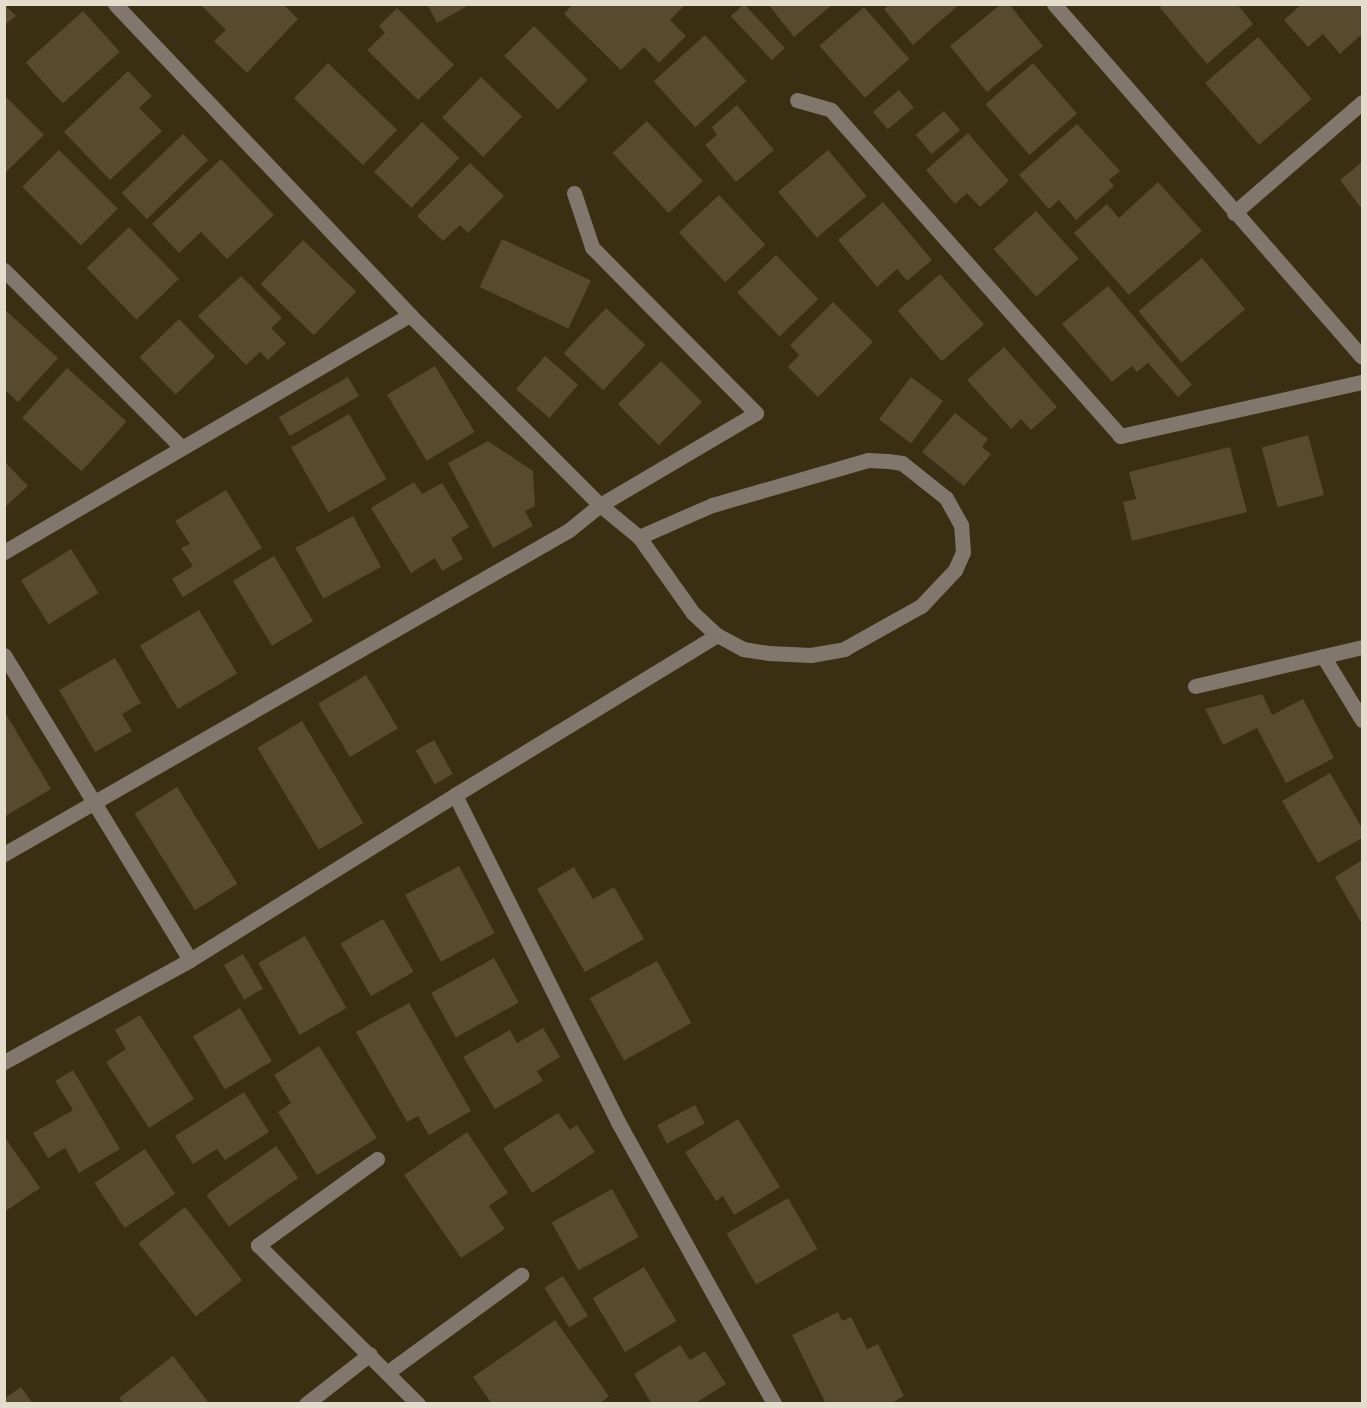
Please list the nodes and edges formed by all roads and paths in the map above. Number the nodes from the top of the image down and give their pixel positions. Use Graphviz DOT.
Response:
graph roads {
  1 [pos="115,4"];
  2 [pos="1054,4"];
  3 [pos="796,100"];
  4 [pos="1362,102"];
  5 [pos="574,193"];
  6 [pos="1234,213"];
  7 [pos="4,270"];
  8 [pos="410,315"];
  9 [pos="1362,357"];
  10 [pos="1362,382"];
  11 [pos="182,447"];
  12 [pos="600,504"];
  13 [pos="639,537"];
  14 [pos="4,552"];
  15 [pos="717,635"];
  16 [pos="1362,647"];
  17 [pos="4,655"];
  18 [pos="1323,656"];
  19 [pos="1195,686"];
  20 [pos="1362,720"];
  21 [pos="455,795"];
  22 [pos="93,805"];
  23 [pos="4,854"];
  24 [pos="190,960"];
  25 [pos="4,1062"];
  26 [pos="377,1159"];
  27 [pos="521,1275"];
  28 [pos="370,1354"];
  29 [pos="388,1372"];
  30 [pos="306,1404"];
  31 [pos="418,1404"];
  32 [pos="774,1404"];
  1 -- 8 [label="street"];
  2 -- 6 [label="street"];
  3 -- 10 [label="street"];
  4 -- 6 [label="street"];
  5 -- 12 [label="street"];
  6 -- 9 [label="street"];
  7 -- 11 [label="street"];
  8 -- 11 [label="street"];
  8 -- 12 [label="street"];
  11 -- 14 [label="street"];
  12 -- 13 [label="street"];
  12 -- 22 [label="street"];
  13 -- 15 [label="street"];
  13 -- 15 [label="street"];
  15 -- 21 [label="street"];
  16 -- 18 [label="street"];
  17 -- 22 [label="street"];
  18 -- 19 [label="street"];
  18 -- 20 [label="street"];
  21 -- 24 [label="street"];
  21 -- 32 [label="street"];
  22 -- 23 [label="street"];
  22 -- 24 [label="street"];
  24 -- 25 [label="street"];
  26 -- 28 [label="street"];
  27 -- 29 [label="street"];
  28 -- 29 [label="street"];
  28 -- 30 [label="street"];
  29 -- 31 [label="street"];
}
